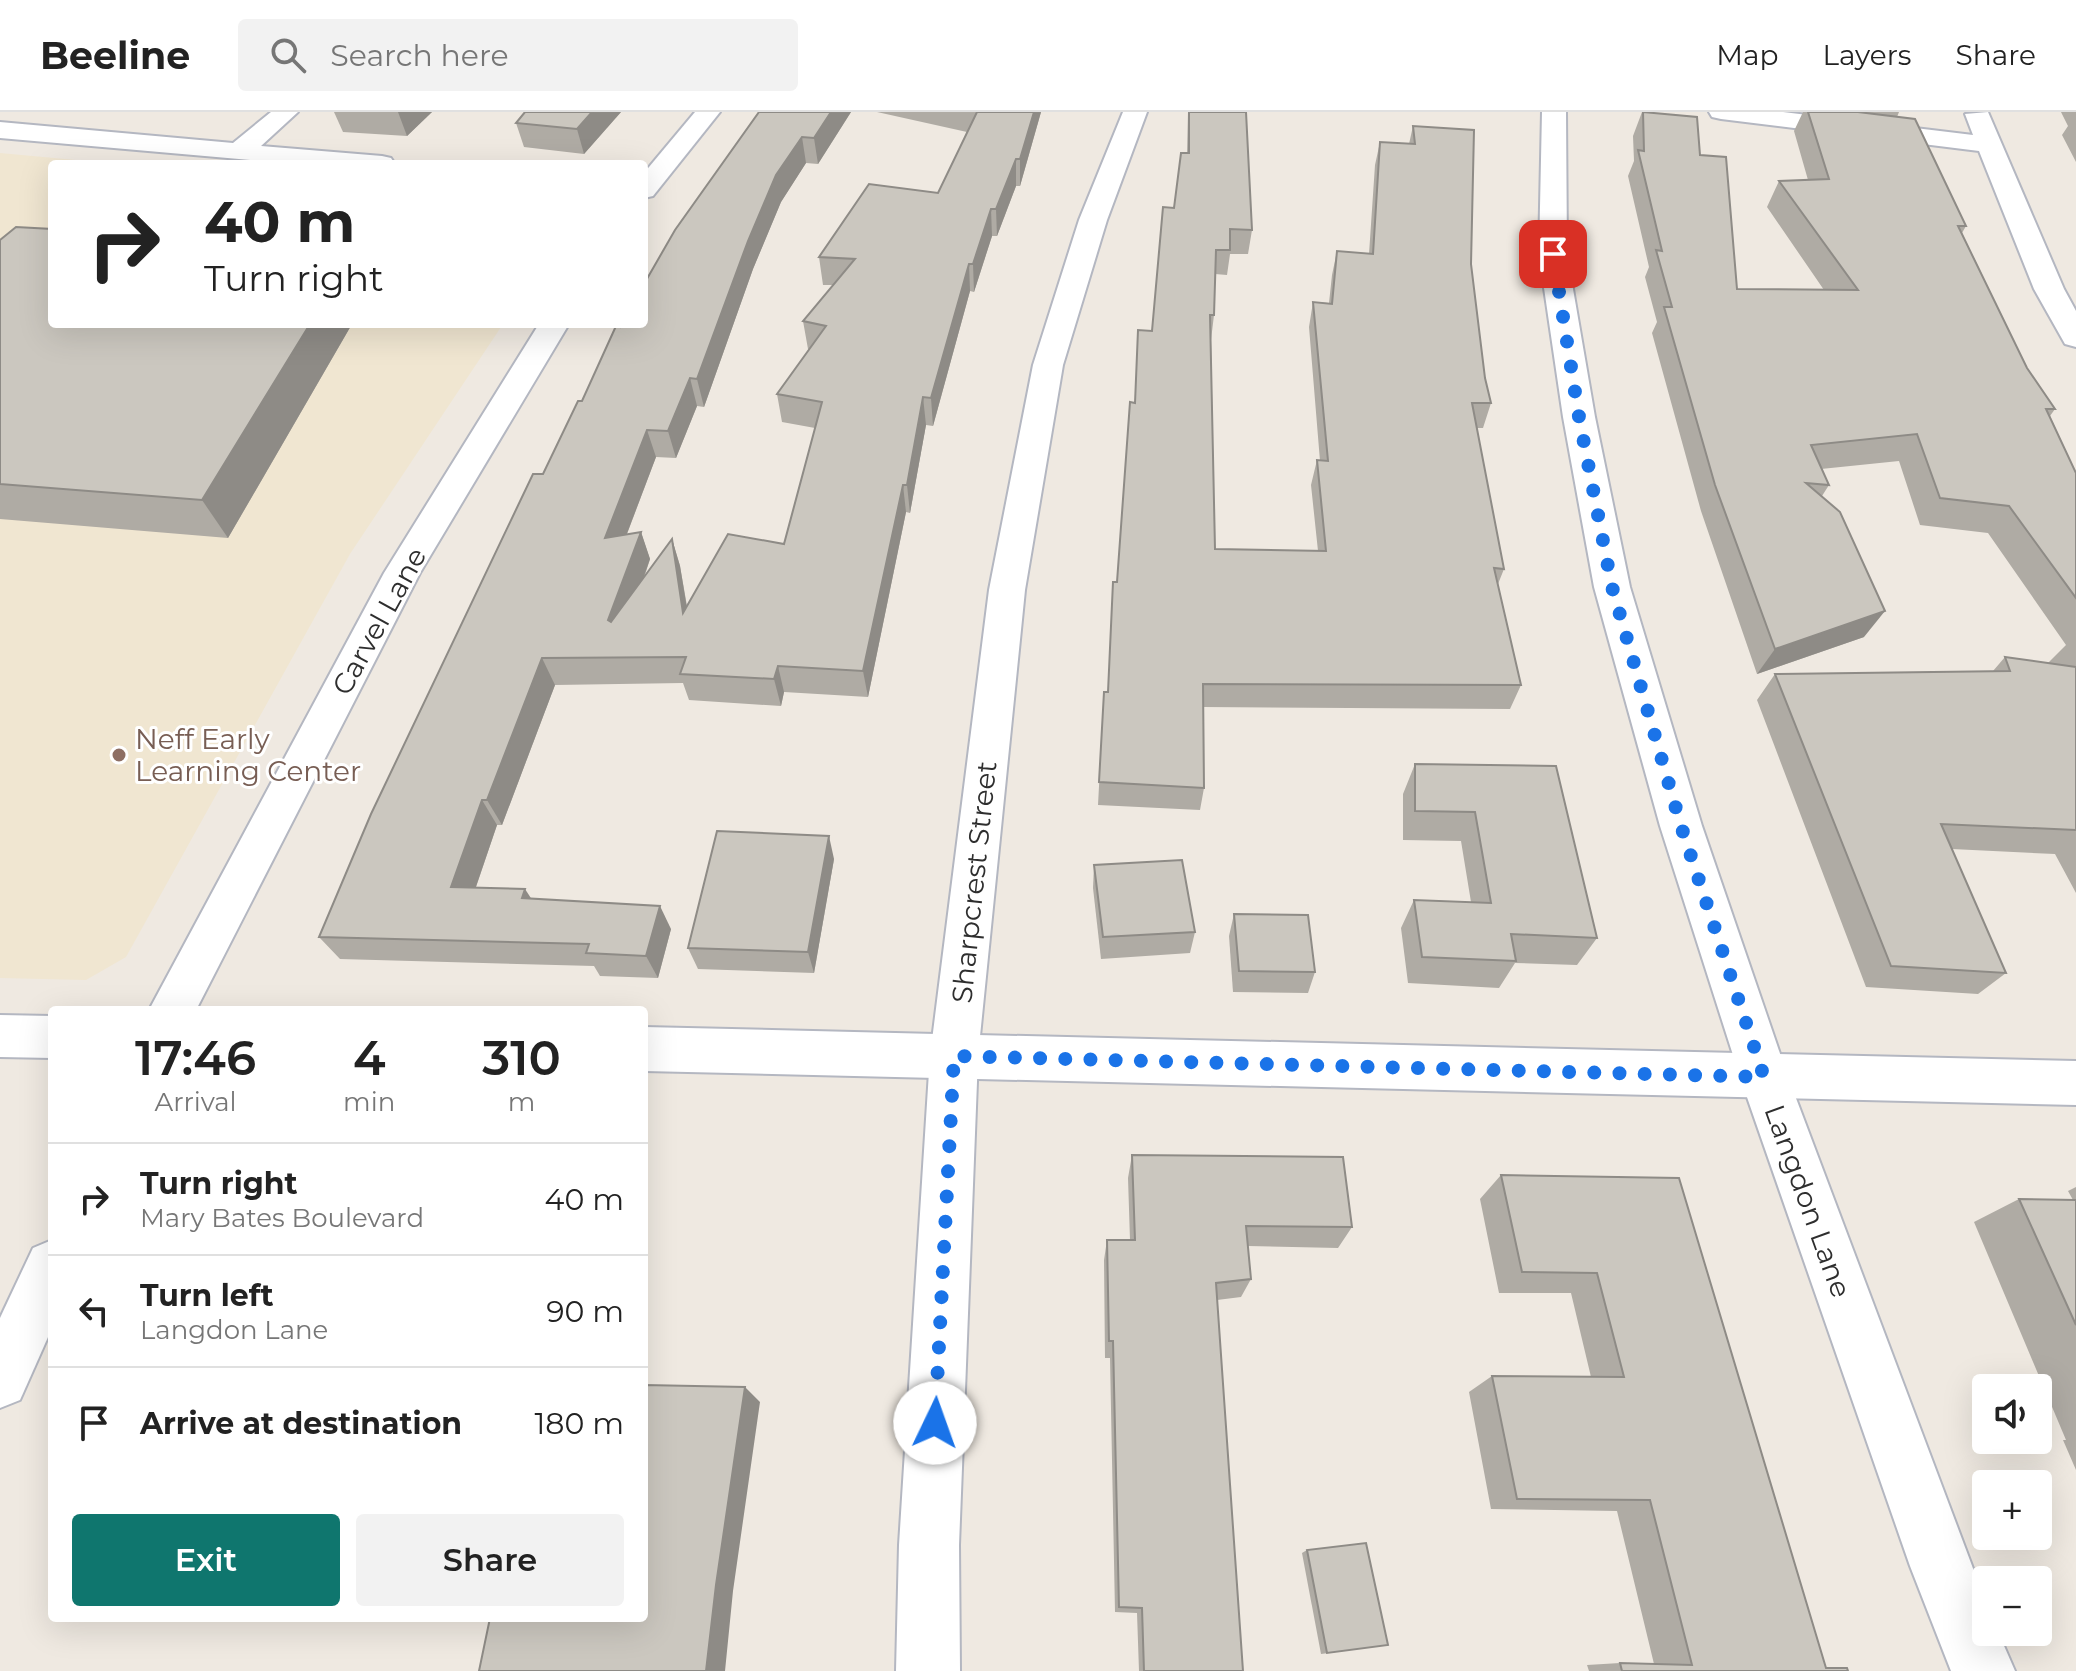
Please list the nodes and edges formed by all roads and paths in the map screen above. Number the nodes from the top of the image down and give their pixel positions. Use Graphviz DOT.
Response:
graph roads {
  1 [pos="286,112"];
  2 [pos="708,112"];
  3 [pos="1135,112"];
  4 [pos="1554,112"];
  5 [pos="1721,112"];
  6 [pos="1977,112"];
  7 [pos="0,130"];
  8 [pos="1987,144"];
  9 [pos="239,151"];
  10 [pos="338,160"];
  11 [pos="648,185"];
  12 [pos="552,328"];
  13 [pos="2076,338"];
  14 [pos="174,1006"];
  15 [pos="0,1036"];
  16 [pos="48,1037"];
  17 [pos="648,1049"];
  18 [pos="954,1056"];
  19 [pos="1764,1077"];
  20 [pos="2076,1083"];
  21 [pos="48,1276"];
  22 [pos="0,1380"];
  23 [pos="928,1671"];
  24 [pos="1983,1671"];
  1 -- 9 [label="street"];
  2 -- 11 [label="street"];
  3 -- 18 [label="street, Sharpcrest Street"];
  4 -- 19 [label="street, Langdon Lane"];
  5 -- 8 [label="street"];
  6 -- 8 [label="street"];
  7 -- 9 [label="street"];
  8 -- 13 [label="street"];
  9 -- 10 [label="street"];
  12 -- 14 [label="street, Carvel Lane"];
  15 -- 16 [label="street"];
  17 -- 18 [label="street"];
  18 -- 19 [label="street"];
  18 -- 23 [label="street, Sharpcrest Street"];
  19 -- 20 [label="street"];
  19 -- 24 [label="street, Langdon Lane"];
  21 -- 22 [label="street"];
}
